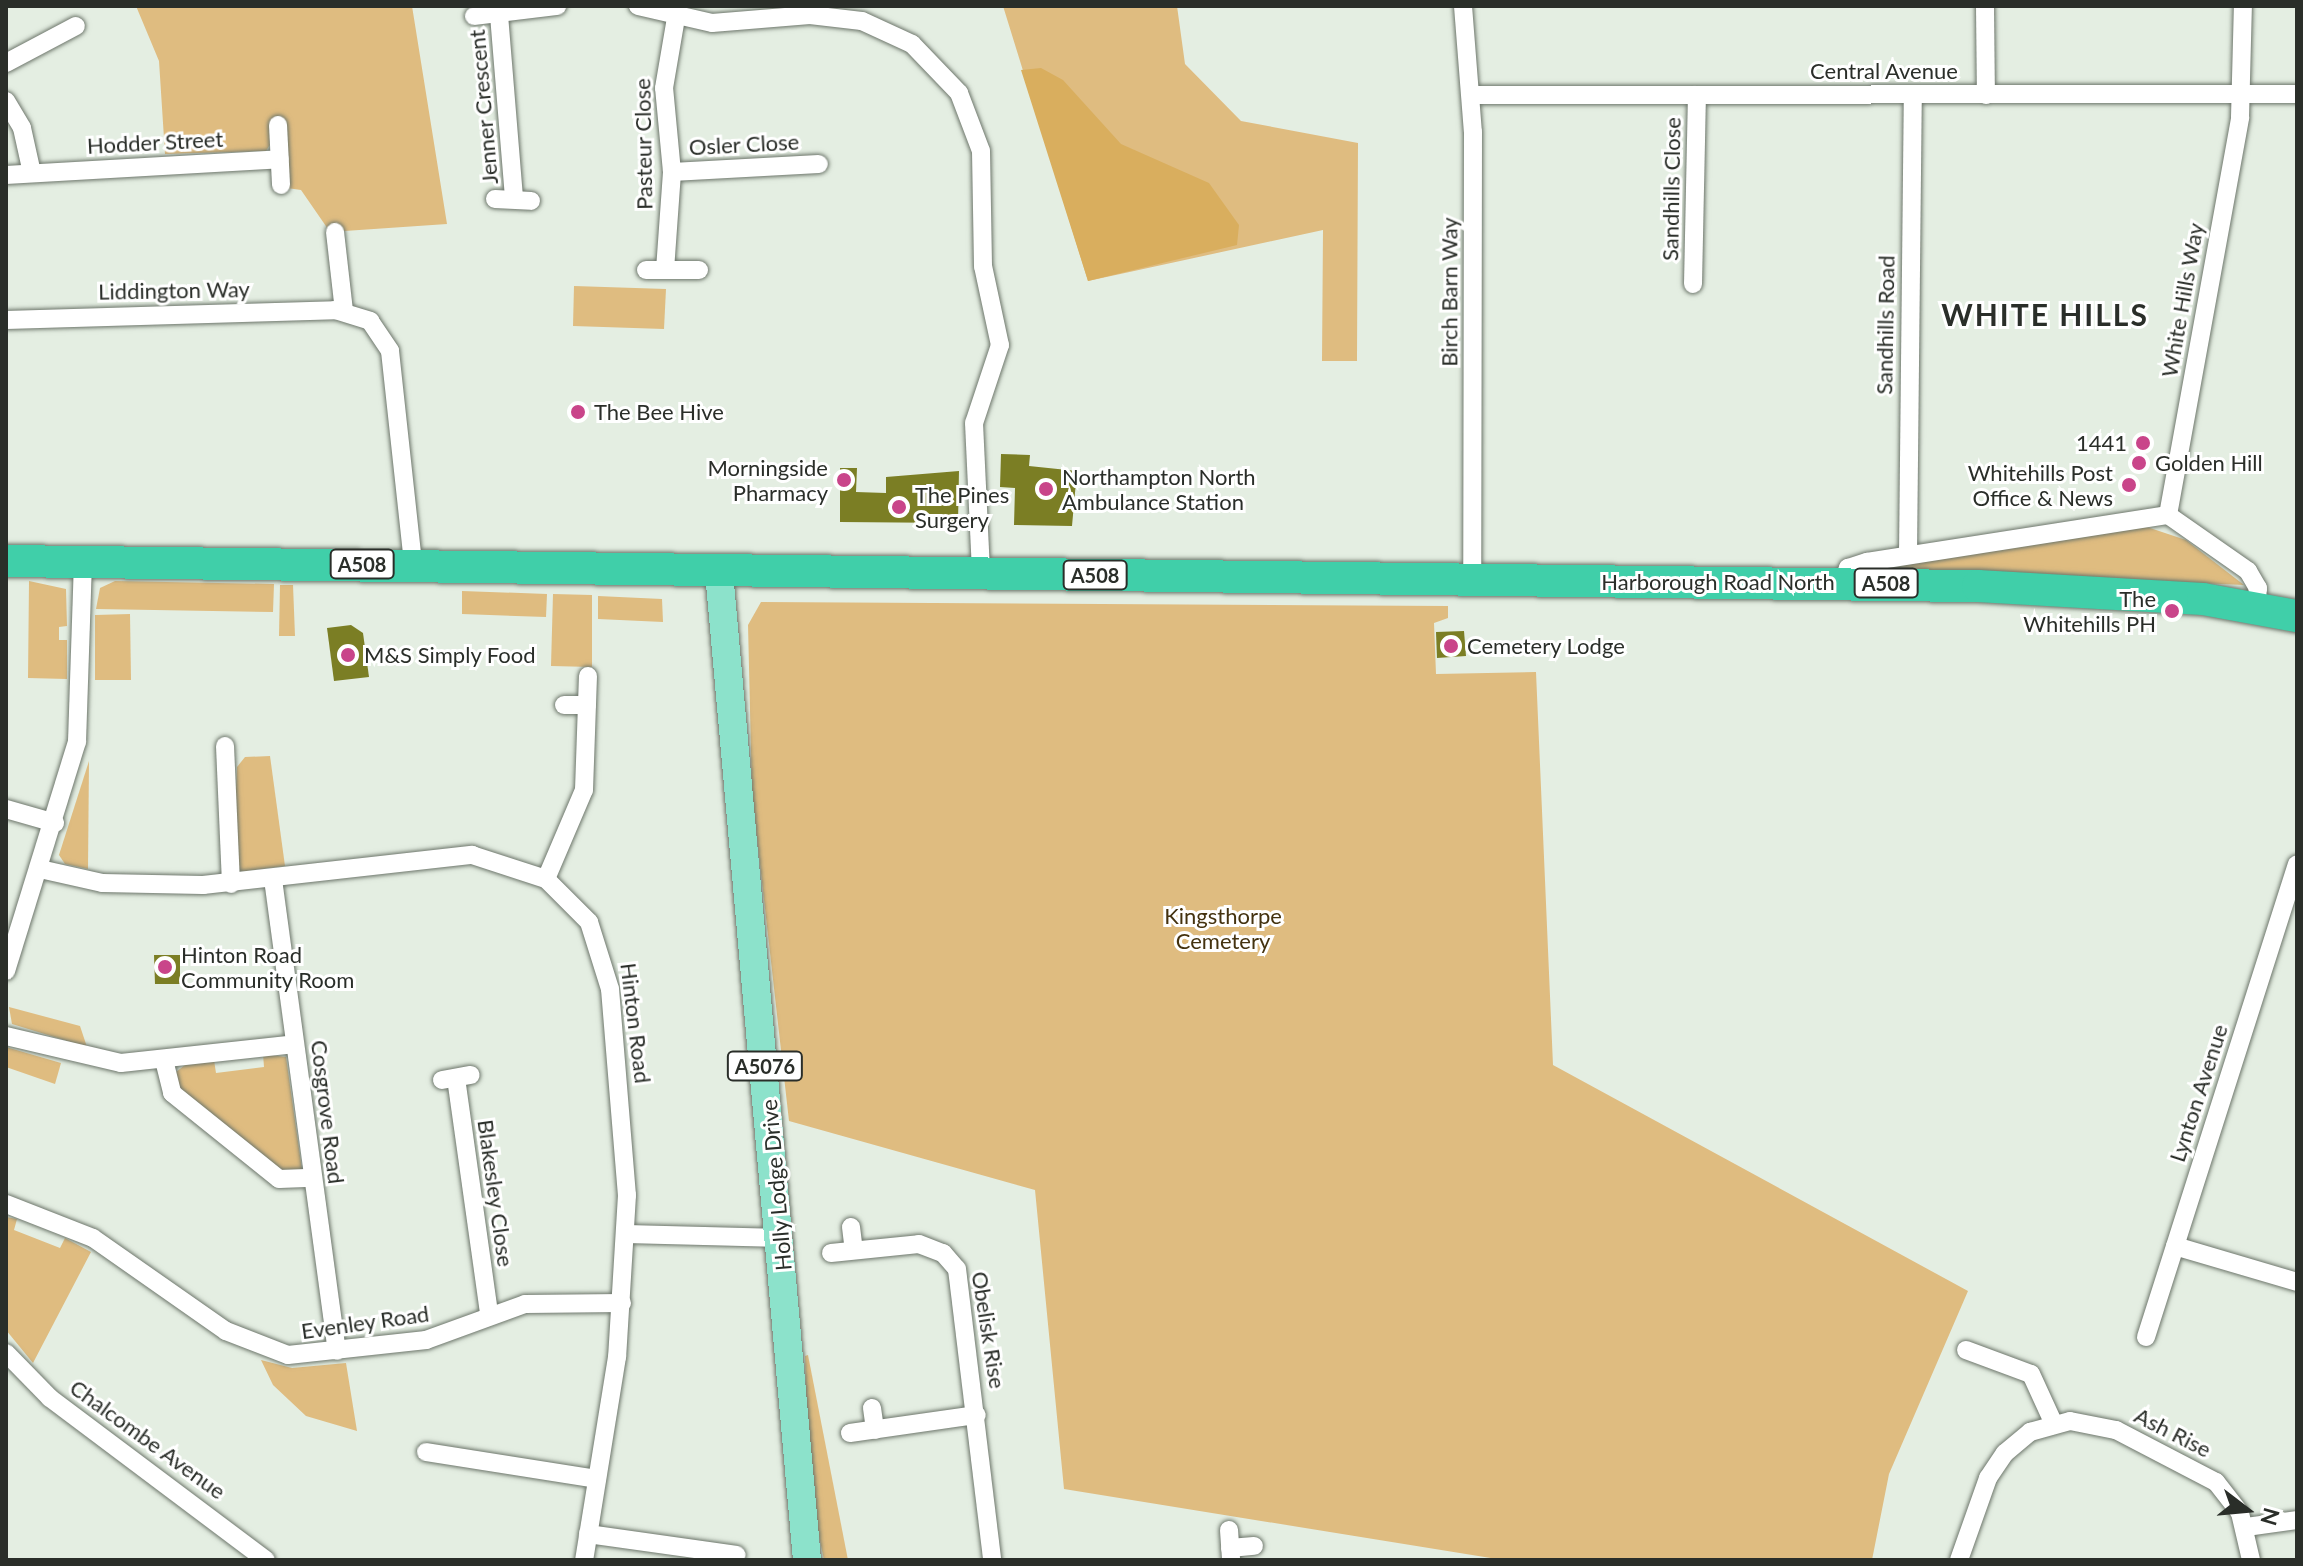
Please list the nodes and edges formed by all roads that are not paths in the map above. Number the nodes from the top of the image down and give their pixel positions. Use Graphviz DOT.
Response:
graph roads {
  1 [pos="557,6"];
  2 [pos="638,6"];
  3 [pos="1463,6"];
  4 [pos="1985,6"];
  5 [pos="2243,6"];
  6 [pos="499,15"];
  7 [pos="474,16"];
  8 [pos="676,18"];
  9 [pos="76,26"];
  10 [pos="6,63"];
  11 [pos="2242,94"];
  12 [pos="2297,94"];
  13 [pos="1471,95"];
  14 [pos="1697,95"];
  15 [pos="1913,95"];
  16 [pos="1986,95"];
  17 [pos="6,101"];
  18 [pos="278,125"];
  19 [pos="280,159"];
  20 [pos="819,164"];
  21 [pos="672,172"];
  22 [pos="32,173"];
  23 [pos="6,175"];
  24 [pos="281,185"];
  25 [pos="513,199"];
  26 [pos="335,232"];
  27 [pos="699,270"];
  28 [pos="1693,284"];
  29 [pos="344,311"];
  30 [pos="6,320"];
  31 [pos="2168,515"];
  32 [pos="1908,555"];
  33 [pos="6,561"];
  34 [pos="83,562"];
  35 [pos="413,564"];
  36 [pos="719,572"];
  37 [pos="981,573"];
  38 [pos="1472,579"];
  39 [pos="1843,583"];
  40 [pos="2256,607"];
  41 [pos="2297,616"];
  42 [pos="588,676"];
  43 [pos="564,705"];
  44 [pos="587,705"];
  45 [pos="225,746"];
  46 [pos="6,809"];
  47 [pos="55,823"];
  48 [pos="2297,865"];
  49 [pos="40,869"];
  50 [pos="273,879"];
  51 [pos="546,879"];
  52 [pos="231,884"];
  53 [pos="6,971"];
  54 [pos="6,1036"];
  55 [pos="295,1044"];
  56 [pos="164,1060"];
  57 [pos="456,1078"];
  58 [pos="313,1178"];
  59 [pos="6,1204"];
  60 [pos="851,1227"];
  61 [pos="626,1234"];
  62 [pos="782,1238"];
  63 [pos="2175,1246"];
  64 [pos="854,1250"];
  65 [pos="831,1253"];
  66 [pos="2297,1282"];
  67 [pos="622,1303"];
  68 [pos="489,1314"];
  69 [pos="2146,1337"];
  70 [pos="1966,1350"];
  71 [pos="337,1351"];
  72 [pos="6,1353"];
  73 [pos="872,1408"];
  74 [pos="977,1415"];
  75 [pos="2053,1422"];
  76 [pos="875,1430"];
  77 [pos="850,1433"];
  78 [pos="426,1452"];
  79 [pos="597,1479"];
  80 [pos="2297,1520"];
  81 [pos="2246,1527"];
  82 [pos="588,1534"];
  83 [pos="1230,1546"];
  84 [pos="1254,1546"];
  85 [pos="737,1555"];
  86 [pos="266,1560"];
  87 [pos="584,1560"];
  88 [pos="807,1560"];
  89 [pos="992,1560"];
  90 [pos="1959,1560"];
  91 [pos="2251,1560"];
  1 -- 6 [label="street, Jenner Crescent"];
  2 -- 8 [label="street"];
  3 -- 13 [label="street, Birch Barn Way"];
  4 -- 16 [label="street"];
  5 -- 11 [label="street, White Hills Way"];
  6 -- 7 [label="street, Jenner Crescent"];
  6 -- 25 [label="street, Jenner Crescent"];
  8 -- 21 [label="street, Pasteur Close"];
  8 -- 37 [label="street"];
  9 -- 10 [label="street"];
  11 -- 12 [label="street, Central Avenue"];
  11 -- 16 [label="street, Central Avenue"];
  11 -- 31 [label="street, White Hills Way"];
  13 -- 14 [label="street, Central Avenue"];
  13 -- 38 [label="street, Birch Barn Way"];
  14 -- 15 [label="street, Central Avenue"];
  14 -- 28 [label="street, Sandhills Close"];
  15 -- 16 [label="street, Central Avenue"];
  15 -- 32 [label="street, Sandhills Road"];
  17 -- 22 [label="street"];
  18 -- 19 [label="street"];
  19 -- 22 [label="street, Hodder Street"];
  19 -- 24 [label="street"];
  20 -- 21 [label="street, Osler Close"];
  21 -- 27 [label="street, Pasteur Close"];
  22 -- 23 [label="street, Hodder Street"];
  26 -- 29 [label="street"];
  29 -- 30 [label="street, Liddington Way"];
  29 -- 35 [label="street"];
  31 -- 32 [label="street"];
  31 -- 40 [label="street"];
  32 -- 39 [label="street"];
  33 -- 34 [label="highway, A508"];
  34 -- 35 [label="highway, A508"];
  34 -- 47 [label="street"];
  35 -- 36 [label="highway, A508"];
  36 -- 37 [label="highway, A508"];
  36 -- 62 [label="main road, Holly Lodge Drive / A5076"];
  37 -- 38 [label="highway, A508"];
  38 -- 39 [label="highway, Harborough Road North / A508"];
  39 -- 40 [label="highway, Harborough Road North / A508"];
  40 -- 41 [label="highway, Harborough Road North / A508"];
  42 -- 44 [label="street"];
  43 -- 44 [label="street"];
  44 -- 51 [label="street"];
  45 -- 52 [label="street"];
  46 -- 47 [label="street"];
  47 -- 49 [label="street"];
  48 -- 63 [label="street, Lynton Avenue"];
  49 -- 52 [label="street, Hinton Road"];
  49 -- 53 [label="street"];
  50 -- 51 [label="street, Hinton Road"];
  50 -- 52 [label="street, Hinton Road"];
  50 -- 55 [label="street, Cosgrove Road"];
  51 -- 61 [label="street, Hinton Road"];
  54 -- 56 [label="street"];
  55 -- 56 [label="street"];
  55 -- 58 [label="street, Cosgrove Road"];
  56 -- 58 [label="street"];
  57 -- 68 [label="street, Blakesley Close"];
  58 -- 71 [label="street, Cosgrove Road"];
  59 -- 71 [label="street, Evenley Road"];
  60 -- 64 [label="street"];
  61 -- 62 [label="street"];
  61 -- 67 [label="street, Hinton Road"];
  62 -- 88 [label="main road, Holly Lodge Drive / A5076"];
  63 -- 66 [label="street"];
  63 -- 69 [label="street, Lynton Avenue"];
  64 -- 65 [label="street, Obelisk Rise"];
  64 -- 74 [label="street, Obelisk Rise"];
  67 -- 68 [label="street, Evenley Road"];
  67 -- 79 [label="street, Hinton Road"];
  68 -- 71 [label="street, Evenley Road"];
  70 -- 75 [label="street"];
  72 -- 86 [label="street, Chalcombe Avenue"];
  73 -- 76 [label="street"];
  74 -- 76 [label="street, Obelisk Rise"];
  74 -- 89 [label="street, Obelisk Rise"];
  75 -- 81 [label="street, Ash Rise"];
  75 -- 90 [label="street"];
  76 -- 77 [label="street, Obelisk Rise"];
  78 -- 79 [label="street"];
  79 -- 82 [label="street, Hinton Road"];
  80 -- 81 [label="street"];
  81 -- 91 [label="street, Ash Rise"];
  82 -- 85 [label="street"];
  82 -- 87 [label="street, Hinton Road"];
  83 -- 84 [label="street"];
}
